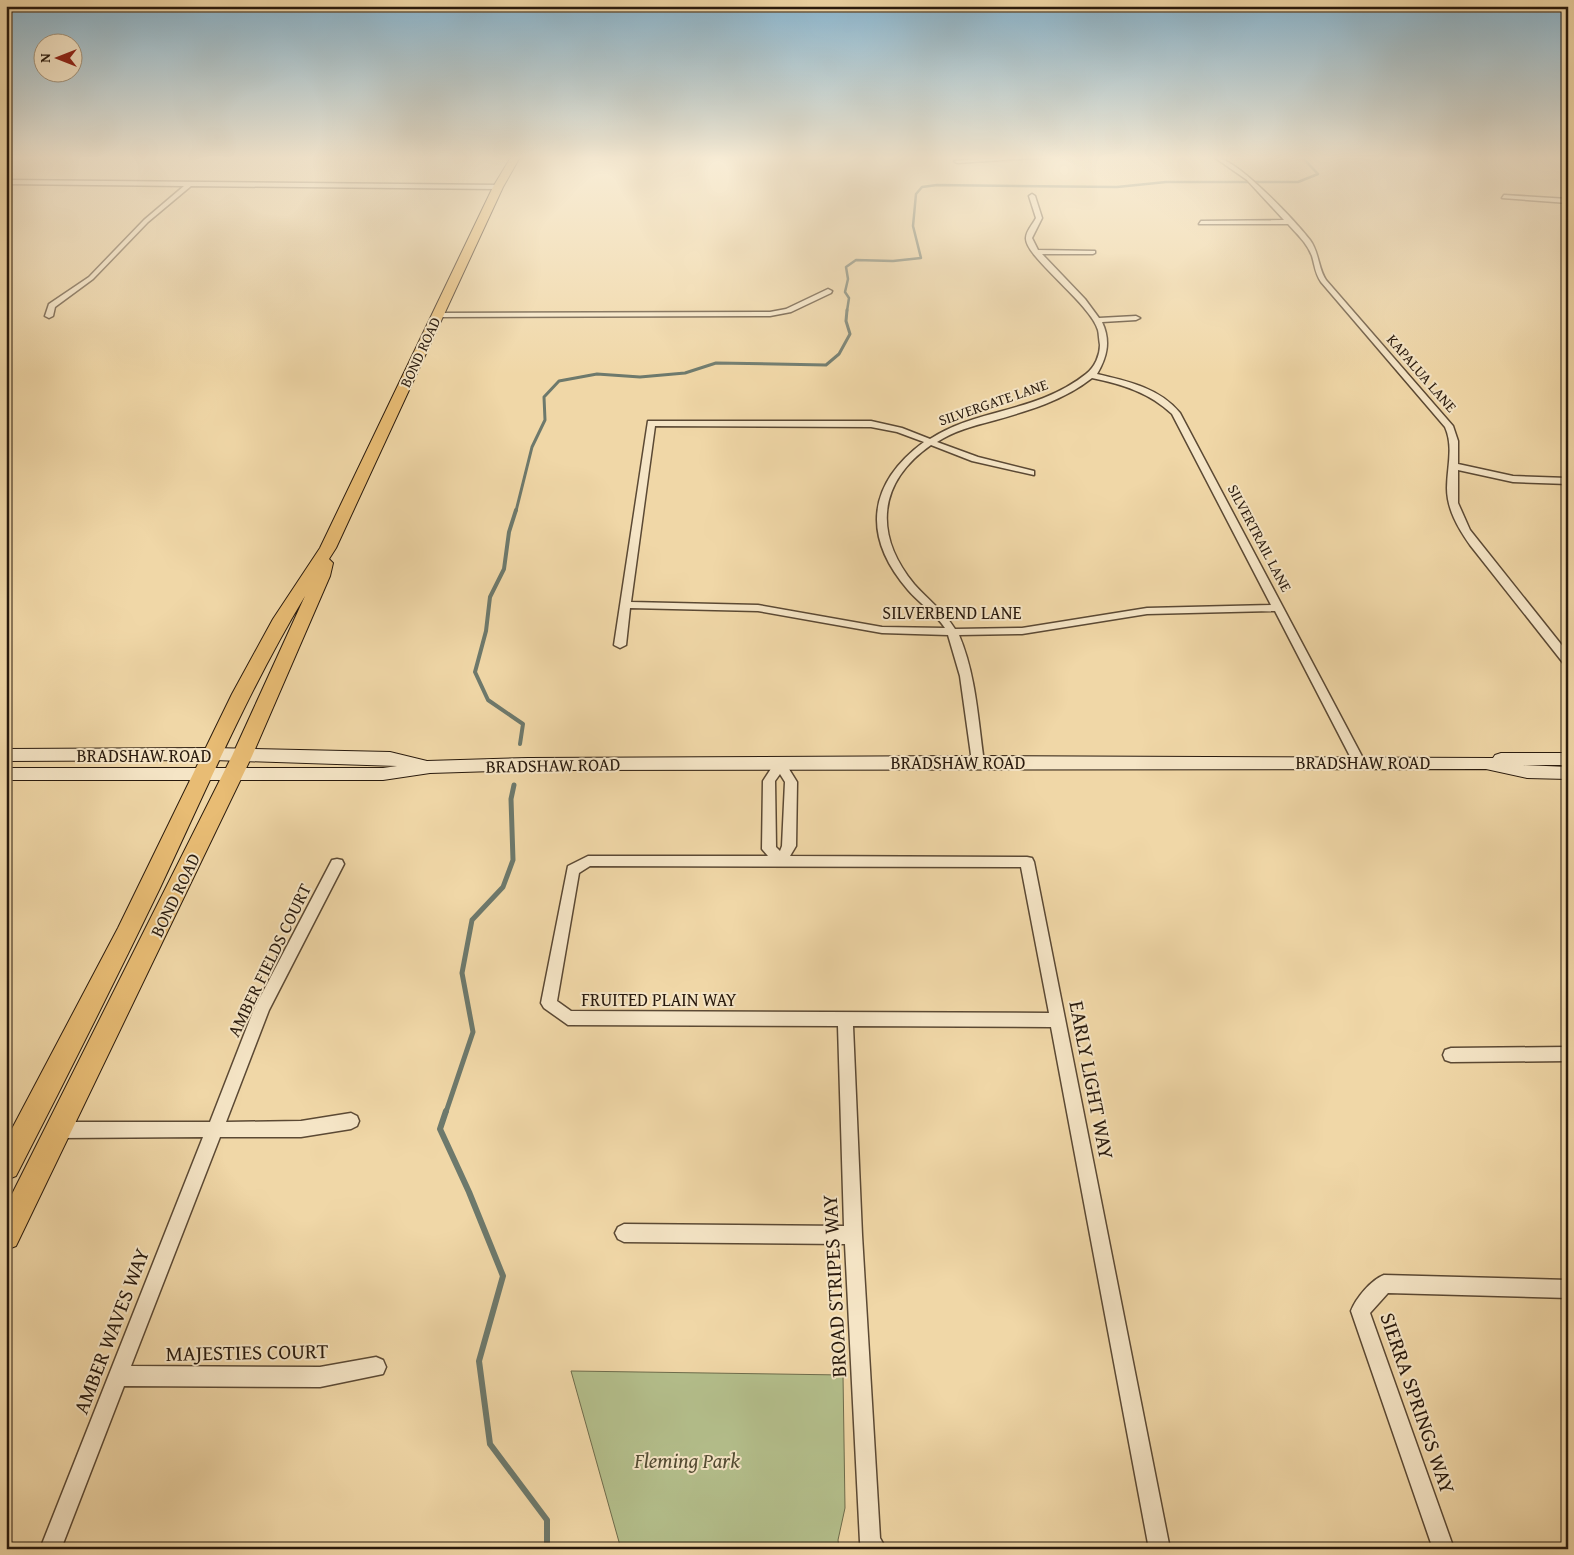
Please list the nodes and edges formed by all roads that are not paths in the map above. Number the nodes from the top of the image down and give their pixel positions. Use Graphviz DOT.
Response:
graph roads {
  1 [pos="138,230"];
  2 [pos="478,230"];
  3 [pos="1032,230"];
  4 [pos="1295,230"];
  5 [pos="1036,252"];
  6 [pos="1093,252"];
  7 [pos="828,292"];
  8 [pos="438,315"];
  9 [pos="49,316"];
  10 [pos="1136,318"];
  11 [pos="1097,320"];
  12 [pos="1091,374"];
  13 [pos="931,442"];
  14 [pos="1454,466"];
  15 [pos="1031,473"];
  16 [pos="1568,481"];
  17 [pos="328,548"];
  18 [pos="292,601"];
  19 [pos="625,606"];
  20 [pos="1279,608"];
  21 [pos="952,632"];
  22 [pos="620,645"];
  23 [pos="1568,661"];
  24 [pos="284,663"];
  25 [pos="6,755"];
  26 [pos="1568,759"];
  27 [pos="978,762"];
  28 [pos="1359,762"];
  29 [pos="1486,763"];
  30 [pos="209,764"];
  31 [pos="780,764"];
  32 [pos="238,765"];
  33 [pos="1568,773"];
  34 [pos="6,774"];
  35 [pos="780,862"];
  36 [pos="338,864"];
  37 [pos="845,1019"];
  38 [pos="1058,1020"];
  39 [pos="1568,1054"];
  40 [pos="1451,1055"];
  41 [pos="350,1121"];
  42 [pos="214,1129"];
  43 [pos="60,1130"];
  44 [pos="6,1167"];
  45 [pos="624,1233"];
  46 [pos="853,1235"];
  47 [pos="6,1236"];
  48 [pos="1568,1289"];
  49 [pos="376,1366"];
  50 [pos="117,1376"];
  51 [pos="50,1549"];
  52 [pos="876,1549"];
  53 [pos="1160,1549"];
  54 [pos="1444,1549"];
  1 -- 9 [label="street"];
  2 -- 8 [label="main road, BOND ROAD"];
  3 -- 5 [label="street"];
  4 -- 14 [label="street, KAPALUA LANE"];
  5 -- 6 [label="street"];
  5 -- 11 [label="street, SILVERGATE LANE"];
  7 -- 8 [label="street"];
  8 -- 17 [label="main road, BOND ROAD"];
  10 -- 11 [label="street"];
  11 -- 12 [label="street, SILVERGATE LANE"];
  12 -- 13 [label="street, SILVERGATE LANE"];
  12 -- 20 [label="street, SILVERTRAIL LANE"];
  13 -- 15 [label="street"];
  13 -- 19 [label="street"];
  13 -- 21 [label="street, SILVERGATE LANE"];
  14 -- 16 [label="street"];
  14 -- 23 [label="street, KAPALUA LANE"];
  17 -- 18 [label="main road, BOND ROAD"];
  17 -- 24 [label="main road, BOND ROAD"];
  18 -- 24 [label="main road"];
  18 -- 30 [label="main road, BOND ROAD"];
  19 -- 21 [label="street, SILVERBEND LANE"];
  19 -- 22 [label="street"];
  20 -- 21 [label="street, SILVERBEND LANE"];
  20 -- 28 [label="street, SILVERTRAIL LANE"];
  21 -- 27 [label="street, SILVERGATE LANE"];
  24 -- 32 [label="main road, BOND ROAD"];
  25 -- 30 [label="main road, BRADSHAW ROAD"];
  26 -- 29 [label="main road, BRADSHAW ROAD"];
  27 -- 28 [label="main road, BRADSHAW ROAD"];
  27 -- 31 [label="main road, BRADSHAW ROAD"];
  28 -- 29 [label="main road, BRADSHAW ROAD"];
  29 -- 33 [label="main road, BRADSHAW ROAD"];
  30 -- 32 [label="main road, BRADSHAW ROAD"];
  30 -- 34 [label="main road, BRADSHAW ROAD"];
  30 -- 44 [label="main road, BOND ROAD"];
  31 -- 32 [label="main road, BRADSHAW ROAD"];
  31 -- 35 [label="street"];
  31 -- 35 [label="street"];
  32 -- 43 [label="main road, BOND ROAD"];
  35 -- 37 [label="street, FRUITED PLAIN WAY"];
  35 -- 38 [label="street, EARLY LIGHT WAY"];
  36 -- 42 [label="street, AMBER FIELDS COURT"];
  37 -- 38 [label="street, FRUITED PLAIN WAY"];
  37 -- 46 [label="street, BROAD STRIPES WAY"];
  38 -- 53 [label="street, EARLY LIGHT WAY"];
  39 -- 40 [label="street"];
  41 -- 42 [label="street"];
  42 -- 43 [label="street"];
  42 -- 50 [label="street, AMBER WAVES WAY"];
  43 -- 47 [label="main road, BOND ROAD"];
  45 -- 46 [label="street"];
  46 -- 52 [label="street, BROAD STRIPES WAY"];
  48 -- 54 [label="street, SIERRA SPRINGS WAY"];
  49 -- 50 [label="street, MAJESTIES COURT"];
  50 -- 51 [label="street, AMBER WAVES WAY"];
}
